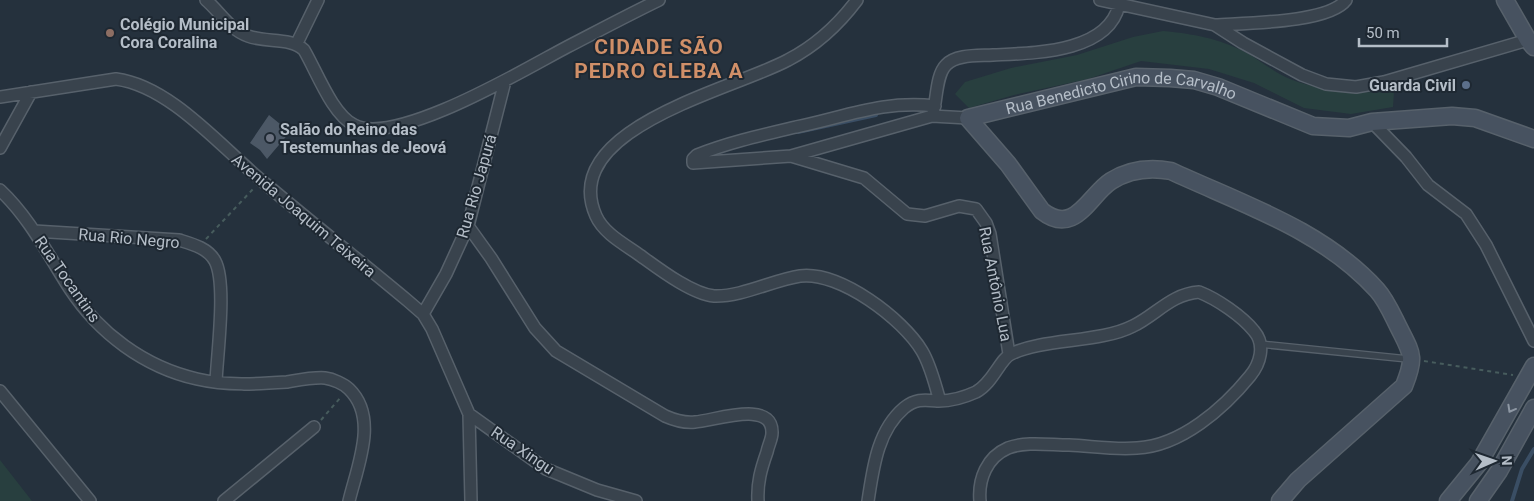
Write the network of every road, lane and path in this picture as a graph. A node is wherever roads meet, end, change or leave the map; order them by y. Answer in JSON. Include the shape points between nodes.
{"nodes":[{"id":1,"x":207,"y":0,"type":"edge"},
{"id":2,"x":318,"y":0,"type":"edge"},
{"id":3,"x":659,"y":0,"type":"edge"},
{"id":4,"x":858,"y":0,"type":"edge"},
{"id":5,"x":1100,"y":0,"type":"edge"},
{"id":6,"x":1346,"y":0,"type":"edge"},
{"id":7,"x":1505,"y":0,"type":"edge"},
{"id":8,"x":1120,"y":5,"type":"junction"},
{"id":9,"x":1215,"y":25,"type":"junction"},
{"id":10,"x":297,"y":43,"type":"junction"},
{"id":11,"x":1531,"y":43,"type":"edge"},
{"id":12,"x":505,"y":81,"type":"junction"},
{"id":13,"x":31,"y":92,"type":"junction"},
{"id":14,"x":0,"y":97,"type":"edge"},
{"id":15,"x":933,"y":111,"type":"junction"},
{"id":16,"x":968,"y":118,"type":"junction"},
{"id":17,"x":1372,"y":122,"type":"junction"},
{"id":18,"x":1534,"y":139,"type":"edge"},
{"id":19,"x":0,"y":148,"type":"edge"},
{"id":20,"x":791,"y":156,"type":"junction"},
{"id":21,"x":261,"y":180,"type":"junction"},
{"id":22,"x":0,"y":190,"type":"edge"},
{"id":23,"x":468,"y":226,"type":"junction"},
{"id":24,"x":34,"y":231,"type":"junction"},
{"id":25,"x":199,"y":246,"type":"junction"},
{"id":26,"x":423,"y":314,"type":"junction"},
{"id":27,"x":1534,"y":341,"type":"edge"},
{"id":28,"x":1259,"y":344,"type":"junction"},
{"id":29,"x":1009,"y":354,"type":"junction"},
{"id":30,"x":1413,"y":359,"type":"junction"},
{"id":31,"x":1531,"y":372,"type":"edge"},
{"id":32,"x":216,"y":382,"type":"junction"},
{"id":33,"x":348,"y":388,"type":"junction"},
{"id":34,"x":0,"y":391,"type":"edge"},
{"id":35,"x":940,"y":401,"type":"junction"},
{"id":36,"x":1534,"y":408,"type":"edge"},
{"id":37,"x":469,"y":414,"type":"junction"},
{"id":38,"x":314,"y":427,"type":"joint"},
{"id":39,"x":90,"y":501,"type":"edge"},
{"id":40,"x":224,"y":501,"type":"edge"},
{"id":41,"x":349,"y":501,"type":"edge"},
{"id":42,"x":471,"y":501,"type":"edge"},
{"id":43,"x":636,"y":501,"type":"edge"},
{"id":44,"x":758,"y":501,"type":"edge"},
{"id":45,"x":868,"y":501,"type":"edge"},
{"id":46,"x":980,"y":501,"type":"edge"},
{"id":47,"x":1280,"y":501,"type":"edge"},
{"id":48,"x":1448,"y":501,"type":"edge"},
{"id":49,"x":1478,"y":501,"type":"edge"}],
"edges":[{"from":1,"to":10,"type":"street","via":[[231,27],[248,36]]},
{"from":2,"to":10,"type":"street"},
{"from":3,"to":12,"type":"street"},
{"from":4,"to":35,"type":"street","via":[[844,18],[790,60],[706,93],[626,135],[600,161],[591,180],[590,197],[601,225],[655,266],[698,292],[730,295],[802,276],[837,281],[905,326],[923,352]]},
{"from":5,"to":8,"type":"street"},
{"from":6,"to":9,"type":"street","via":[[1330,13],[1313,17]]},
{"from":7,"to":11,"type":"street"},
{"from":8,"to":9,"type":"street"},
{"from":8,"to":15,"type":"street","via":[[1107,30],[1083,42],[1055,49],[950,61],[941,73]]},
{"from":9,"to":11,"type":"street","via":[[1242,44],[1302,75],[1326,84],[1356,87]]},
{"from":10,"to":12,"type":"street","via":[[344,119],[356,127],[401,126]]},
{"from":12,"to":23,"type":"street","name":"Rua Rio Japurá"},
{"from":13,"to":14,"type":"street","name":"Avenida Joaquim Teixeira"},
{"from":13,"to":19,"type":"street"},
{"from":13,"to":21,"type":"street","name":"Avenida Joaquim Teixeira","via":[[102,80],[133,81],[169,102]]},
{"from":15,"to":16,"type":"street","name":"Rua Benedicto Cirino de Carvalho"},
{"from":15,"to":20,"type":"street","name":"Rua Benedicto Cirino de Carvalho"},
{"from":15,"to":20,"type":"street","name":"Rua Benedicto Cirino de Carvalho","via":[[910,103],[891,104],[747,138],[702,153],[693,160],[704,164]]},
{"from":16,"to":17,"type":"street","name":"Rua Benedicto Cirino de Carvalho","via":[[1136,77],[1194,80],[1313,126],[1349,128]]},
{"from":16,"to":30,"type":"street","via":[[1049,216],[1065,219],[1074,216],[1087,207],[1109,182],[1130,172],[1157,168],[1171,171],[1302,232],[1329,249],[1377,291]]},
{"from":17,"to":18,"type":"street","name":"Rua Benedicto Cirino de Carvalho","via":[[1452,116],[1475,118]]},
{"from":17,"to":27,"type":"street","via":[[1428,185],[1466,214],[1486,245]]},
{"from":20,"to":29,"type":"street","name":"Rua Antônio Lua","via":[[864,178],[907,214],[925,216],[959,206],[976,209],[990,234]]},
{"from":21,"to":25,"type":"path"},
{"from":21,"to":26,"type":"street","name":"Avenida Joaquim Teixeira"},
{"from":22,"to":24,"type":"street","name":"Rua Tocantins"},
{"from":23,"to":26,"type":"street","name":"Rua Rio Japurá"},
{"from":23,"to":44,"type":"street","via":[[535,328],[565,358],[675,420],[692,423],[742,414],[765,417],[772,436],[757,484]]},
{"from":24,"to":25,"type":"street","name":"Rua Rio Negro","via":[[179,240]]},
{"from":24,"to":32,"type":"street","name":"Rua Tocantins","via":[[84,308],[116,341],[170,370]]},
{"from":25,"to":32,"type":"street","name":"Rua Rio Negro","via":[[215,261],[219,272],[221,291]]},
{"from":26,"to":37,"type":"street","name":"Avenida Joaquim Teixeira","via":[[441,346]]},
{"from":28,"to":29,"type":"street","via":[[1248,324],[1198,292],[1180,295],[1132,327]]},
{"from":28,"to":30,"type":"lane"},
{"from":28,"to":46,"type":"street","via":[[1259,362],[1247,380],[1235,394],[1185,432],[1139,448],[1038,444],[1010,448],[997,454],[985,469]]},
{"from":29,"to":35,"type":"street","via":[[989,383],[976,392]]},
{"from":30,"to":31,"type":"path"},
{"from":30,"to":47,"type":"street","via":[[1404,386],[1298,480]]},
{"from":31,"to":48,"type":"street","one_way":true,"via":[[1479,463]]},
{"from":32,"to":33,"type":"street","name":"Rua Tocantins","via":[[251,384],[325,378]]},
{"from":33,"to":38,"type":"path"},
{"from":33,"to":41,"type":"street","via":[[360,407],[365,430]]},
{"from":34,"to":39,"type":"street"},
{"from":35,"to":45,"type":"street","via":[[913,401],[898,413],[879,446]]},
{"from":36,"to":49,"type":"street","via":[[1499,471]]},
{"from":37,"to":42,"type":"street","name":"Avenida Joaquim Teixeira"},
{"from":37,"to":43,"type":"street","name":"Rua Xingu","via":[[546,469],[597,490]]},
{"from":38,"to":40,"type":"street"}]}
